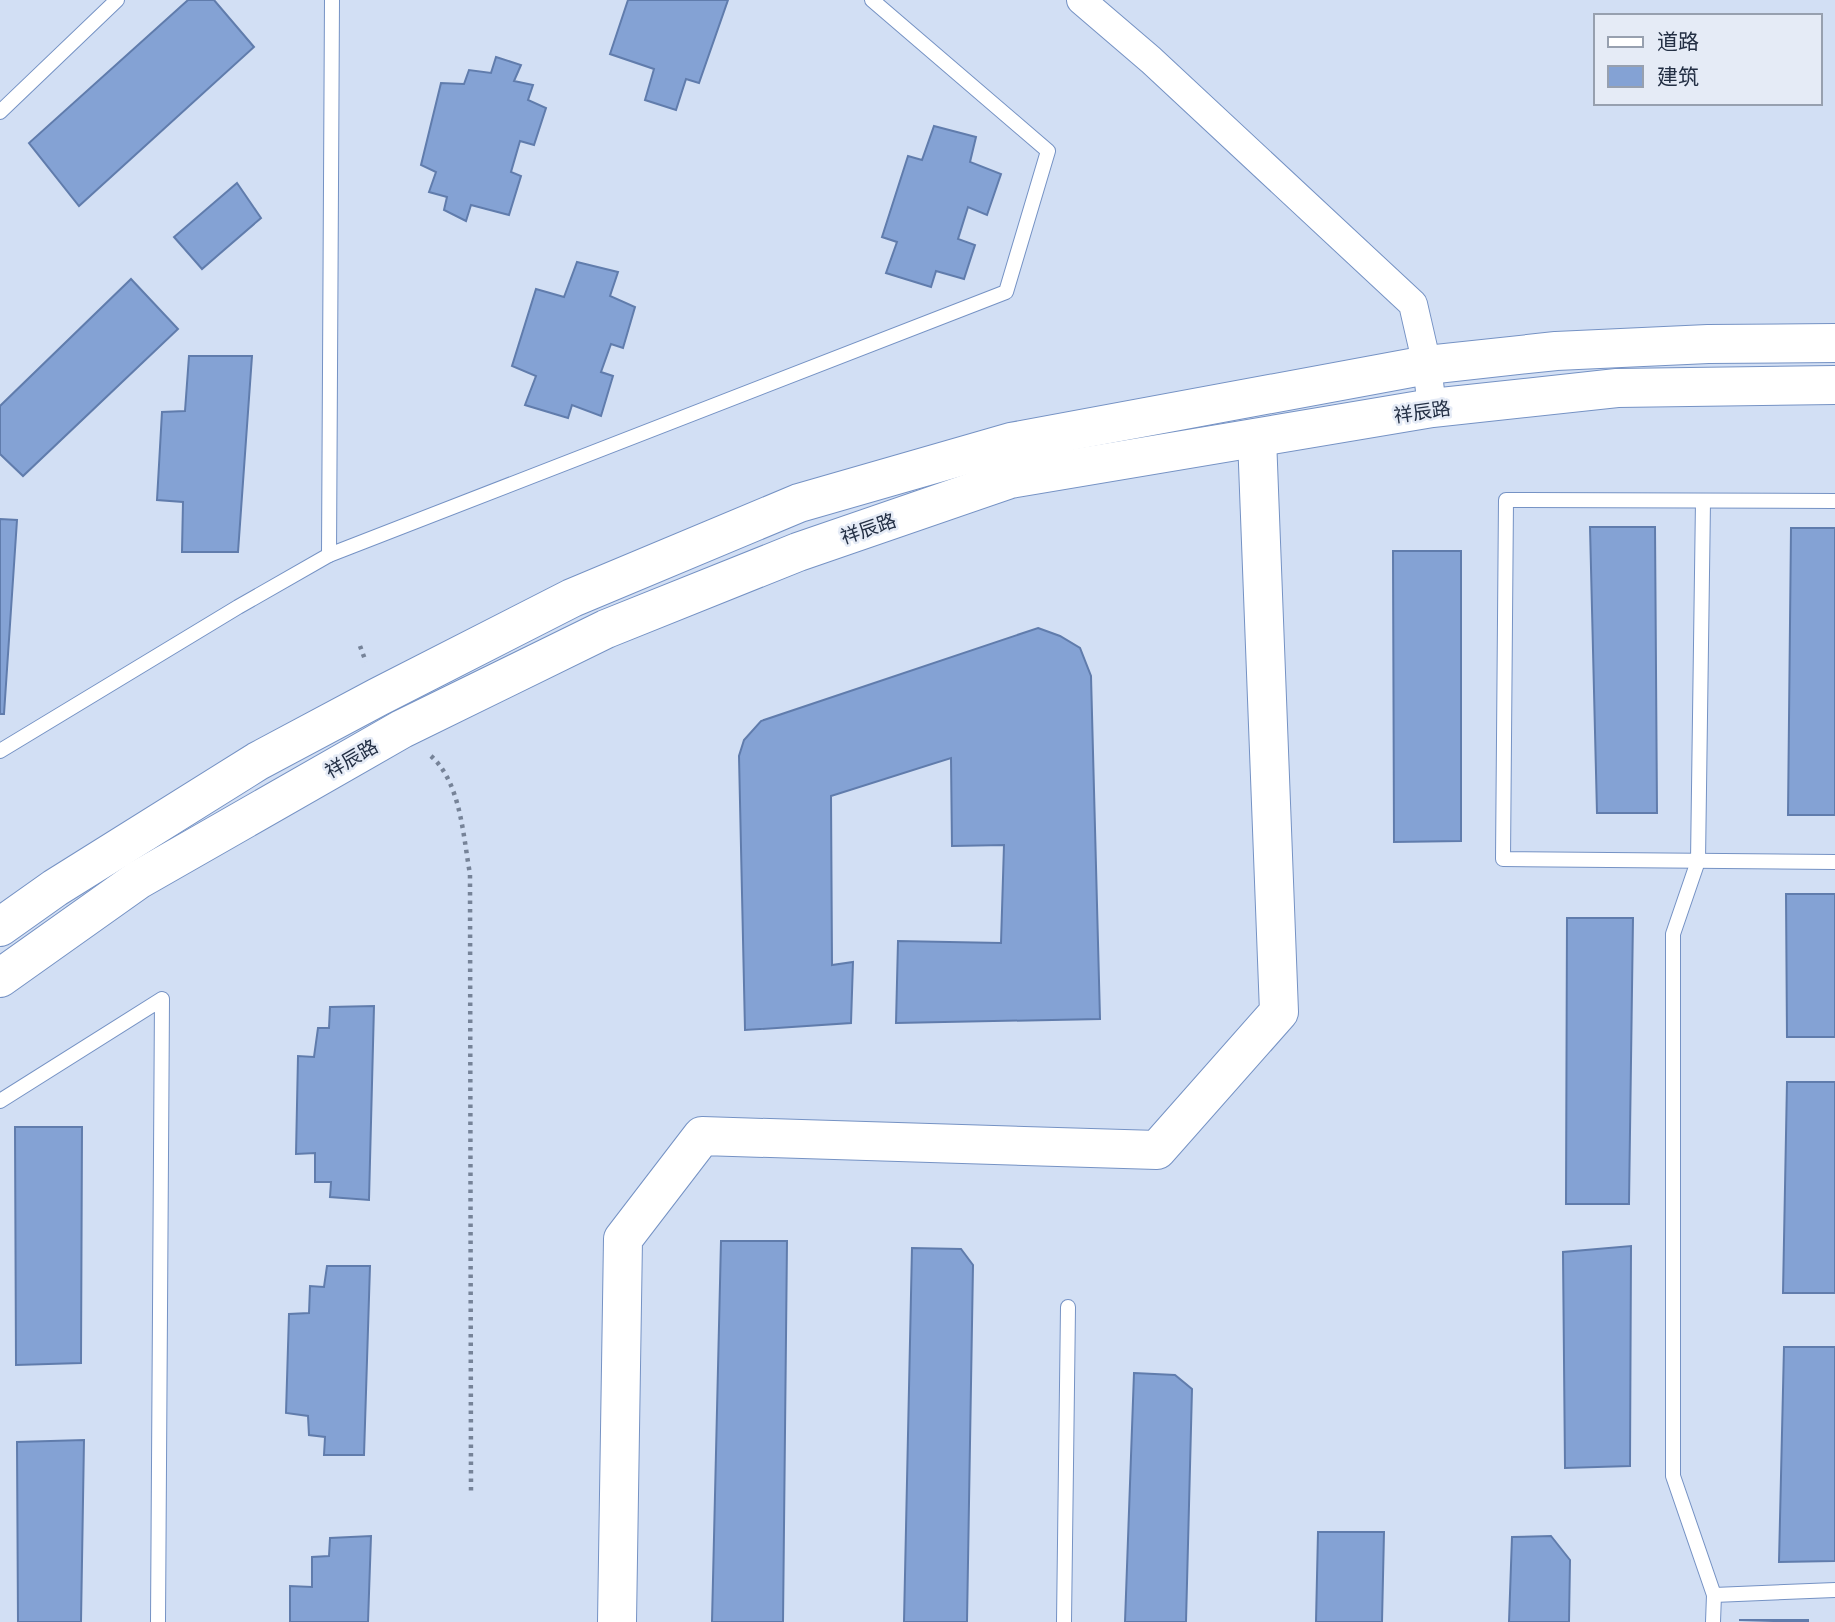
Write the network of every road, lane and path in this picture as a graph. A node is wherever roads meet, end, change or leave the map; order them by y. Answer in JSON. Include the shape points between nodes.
{"nodes":[{"id":1,"x":117,"y":0,"type":"edge"},
{"id":2,"x":332,"y":0,"type":"edge"},
{"id":3,"x":872,"y":0,"type":"edge"},
{"id":4,"x":1081,"y":0,"type":"edge"},
{"id":5,"x":0,"y":112,"type":"edge"},
{"id":6,"x":1835,"y":343,"type":"edge"},
{"id":7,"x":1427,"y":365,"type":"junction"},
{"id":8,"x":1835,"y":385,"type":"edge"},
{"id":9,"x":1432,"y":408,"type":"junction"},
{"id":10,"x":1257,"y":438,"type":"junction"},
{"id":11,"x":1703,"y":501,"type":"junction"},
{"id":12,"x":1835,"y":501,"type":"edge"},
{"id":13,"x":329,"y":555,"type":"junction"},
{"id":14,"x":360,"y":646,"type":"dead end"},
{"id":15,"x":378,"y":697,"type":"junction"},
{"id":16,"x":402,"y":729,"type":"junction"},
{"id":17,"x":0,"y":751,"type":"edge"},
{"id":18,"x":1698,"y":861,"type":"junction"},
{"id":19,"x":1835,"y":862,"type":"edge"},
{"id":20,"x":0,"y":927,"type":"edge"},
{"id":21,"x":0,"y":978,"type":"edge"},
{"id":22,"x":0,"y":1101,"type":"edge"},
{"id":23,"x":1069,"y":1307,"type":"dead end"},
{"id":24,"x":471,"y":1495,"type":"dead end"},
{"id":25,"x":1835,"y":1590,"type":"edge"},
{"id":26,"x":1714,"y":1595,"type":"junction"},
{"id":27,"x":158,"y":1622,"type":"edge"},
{"id":28,"x":617,"y":1622,"type":"edge"},
{"id":29,"x":1063,"y":1622,"type":"edge"},
{"id":30,"x":1713,"y":1622,"type":"edge"}],
"edges":[{"from":1,"to":5,"type":"lane"},
{"from":2,"to":13,"type":"lane"},
{"from":3,"to":13,"type":"lane","via":[[1048,151],[1006,292]]},
{"from":4,"to":7,"type":"street","via":[[1413,304]]},
{"from":6,"to":7,"type":"street","name":"祥辰路","via":[[1556,351]]},
{"from":7,"to":9,"type":"street"},
{"from":7,"to":15,"type":"street","name":"祥辰路","via":[[1011,442],[799,503],[572,598]]},
{"from":8,"to":9,"type":"street","name":"祥辰路","via":[[1617,388]]},
{"from":9,"to":10,"type":"street","name":"祥辰路"},
{"from":10,"to":16,"type":"street","name":"祥辰路","via":[[998,483],[798,552],[606,629]]},
{"from":10,"to":28,"type":"street","via":[[1279,1012],[1157,1150],[702,1136],[623,1239]]},
{"from":11,"to":12,"type":"lane"},
{"from":11,"to":18,"type":"lane"},
{"from":11,"to":18,"type":"lane","via":[[1506,500],[1503,859]]},
{"from":13,"to":17,"type":"lane"},
{"from":14,"to":15,"type":"path"},
{"from":15,"to":20,"type":"street","name":"祥辰路","via":[[258,761]]},
{"from":16,"to":21,"type":"street","name":"祥辰路","via":[[138,880]]},
{"from":16,"to":24,"type":"path","via":[[442,766],[456,801],[470,874]]},
{"from":18,"to":19,"type":"lane"},
{"from":18,"to":26,"type":"lane","via":[[1673,934],[1673,1476]]},
{"from":22,"to":27,"type":"lane","via":[[162,999]]},
{"from":23,"to":29,"type":"lane"},
{"from":25,"to":26,"type":"lane"},
{"from":26,"to":30,"type":"lane"}]}
